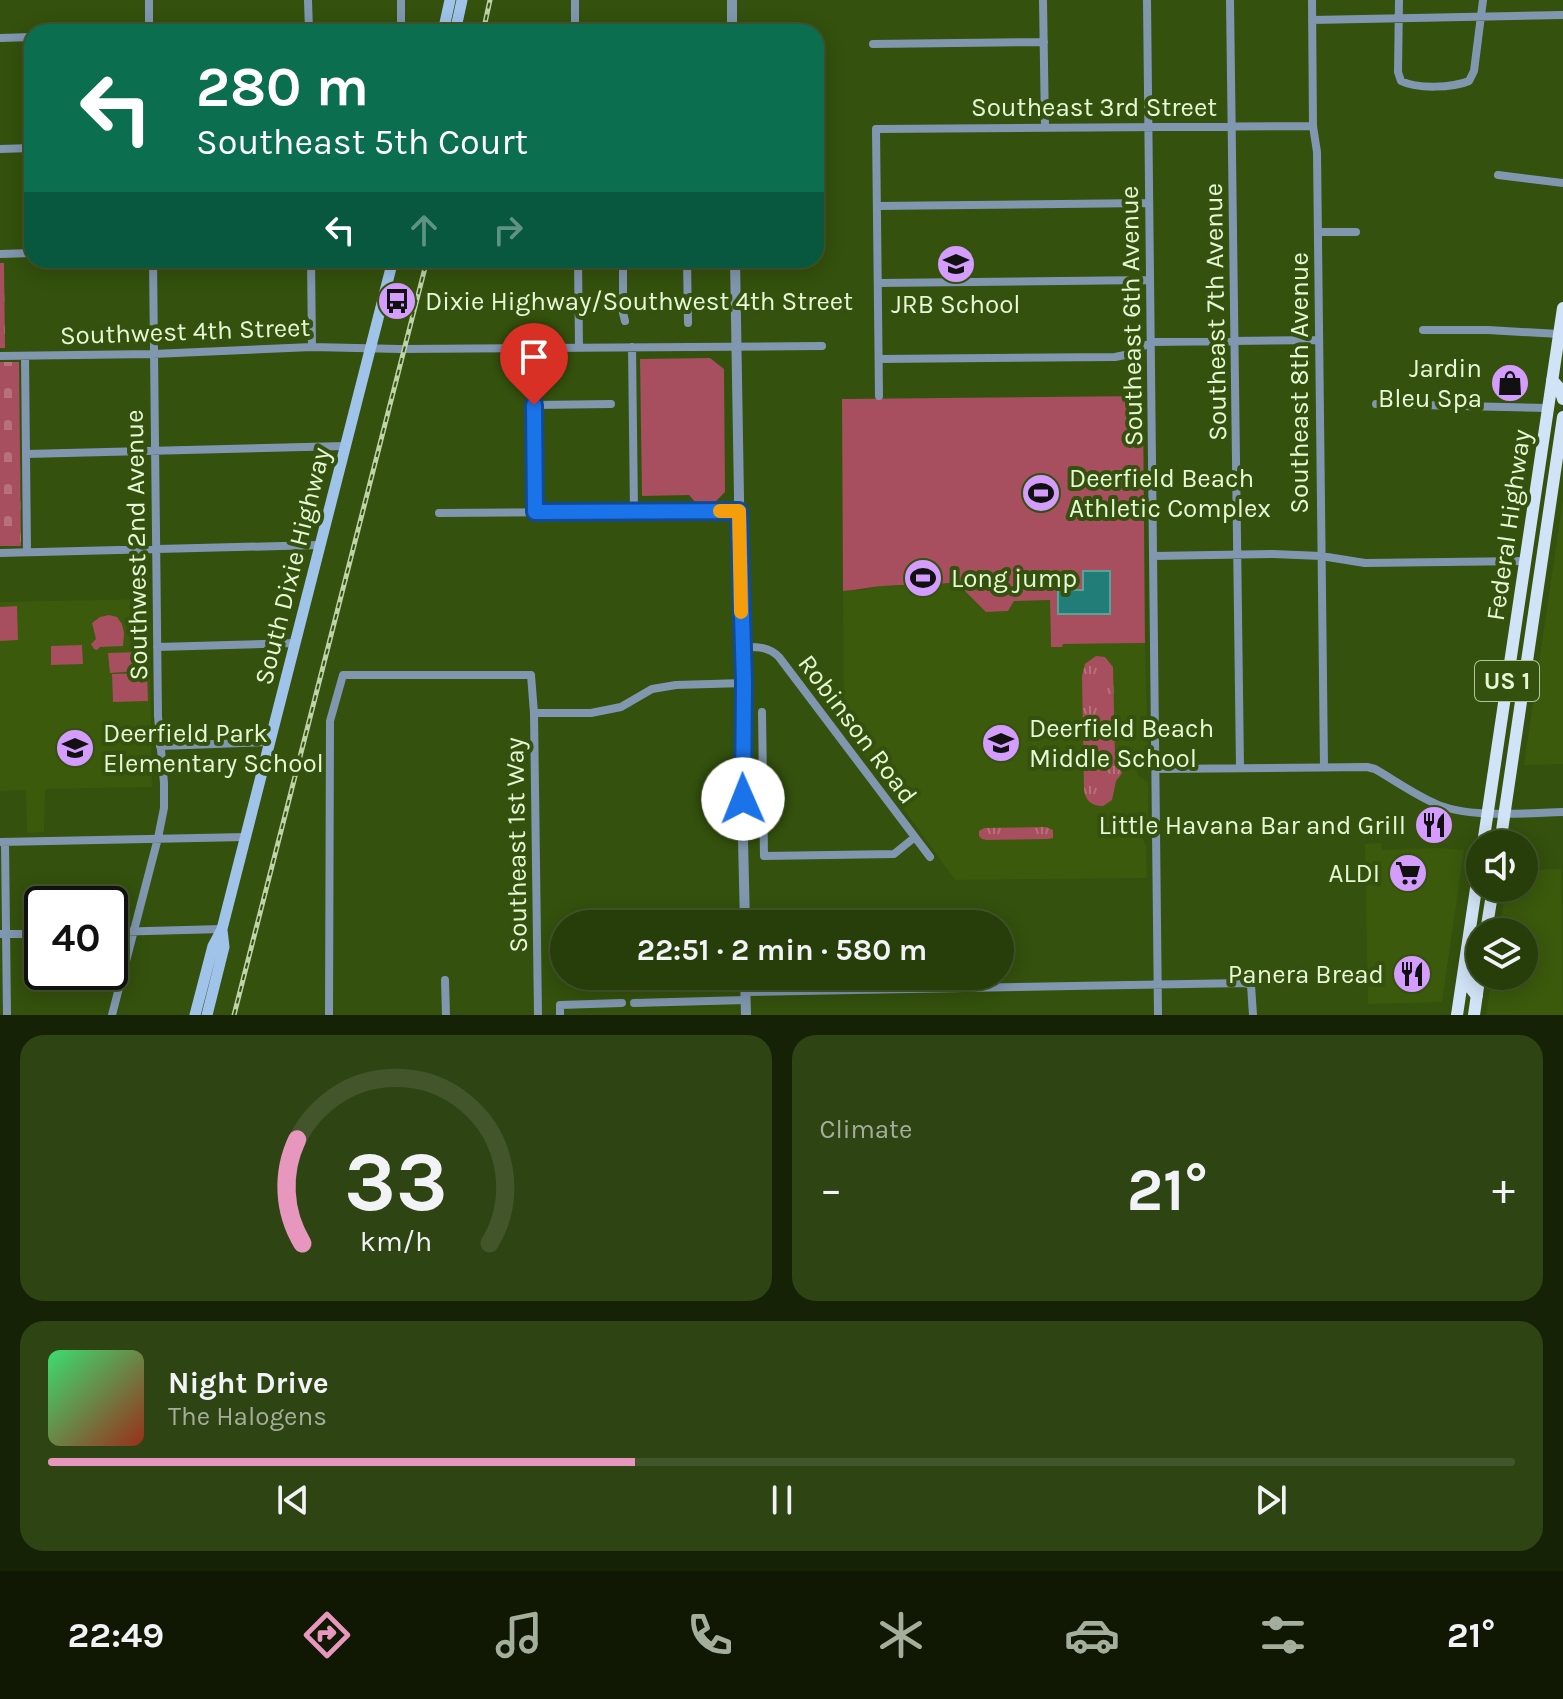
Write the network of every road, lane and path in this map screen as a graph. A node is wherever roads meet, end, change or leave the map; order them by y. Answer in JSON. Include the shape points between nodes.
{"nodes":[{"id":1,"x":149,"y":0,"type":"edge"},
{"id":2,"x":308,"y":0,"type":"edge"},
{"id":3,"x":401,"y":0,"type":"edge"},
{"id":4,"x":450,"y":0,"type":"edge"},
{"id":5,"x":462,"y":0,"type":"edge"},
{"id":6,"x":575,"y":0,"type":"edge"},
{"id":7,"x":732,"y":0,"type":"edge"},
{"id":8,"x":1043,"y":0,"type":"edge"},
{"id":9,"x":1147,"y":0,"type":"edge"},
{"id":10,"x":1230,"y":0,"type":"edge"},
{"id":11,"x":1312,"y":0,"type":"edge"},
{"id":12,"x":1399,"y":0,"type":"edge"},
{"id":13,"x":1483,"y":0,"type":"edge"},
{"id":14,"x":1563,"y":15,"type":"edge"},
{"id":15,"x":1481,"y":17,"type":"junction"},
{"id":16,"x":1312,"y":20,"type":"junction"},
{"id":17,"x":1398,"y":20,"type":"junction"},
{"id":18,"x":149,"y":24,"type":"edge"},
{"id":19,"x":308,"y":24,"type":"edge"},
{"id":20,"x":401,"y":24,"type":"edge"},
{"id":21,"x":445,"y":24,"type":"edge"},
{"id":22,"x":457,"y":24,"type":"edge"},
{"id":23,"x":575,"y":24,"type":"edge"},
{"id":24,"x":732,"y":24,"type":"edge"},
{"id":25,"x":24,"y":37,"type":"edge"},
{"id":26,"x":0,"y":38,"type":"edge"},
{"id":27,"x":1044,"y":42,"type":"junction"},
{"id":28,"x":873,"y":44,"type":"dead end"},
{"id":29,"x":1232,"y":126,"type":"junction"},
{"id":30,"x":1313,"y":126,"type":"junction"},
{"id":31,"x":1148,"y":127,"type":"junction"},
{"id":32,"x":1045,"y":128,"type":"junction"},
{"id":33,"x":24,"y":148,"type":"edge"},
{"id":34,"x":0,"y":149,"type":"edge"},
{"id":35,"x":1498,"y":175,"type":"dead end"},
{"id":36,"x":1563,"y":183,"type":"edge"},
{"id":37,"x":1149,"y":203,"type":"junction"},
{"id":38,"x":877,"y":206,"type":"junction"},
{"id":39,"x":1318,"y":232,"type":"junction"},
{"id":40,"x":1356,"y":232,"type":"dead end"},
{"id":41,"x":24,"y":253,"type":"edge"},
{"id":42,"x":0,"y":254,"type":"edge"},
{"id":43,"x":153,"y":268,"type":"edge"},
{"id":44,"x":311,"y":268,"type":"edge"},
{"id":45,"x":391,"y":268,"type":"edge"},
{"id":46,"x":578,"y":268,"type":"edge"},
{"id":47,"x":623,"y":268,"type":"edge"},
{"id":48,"x":687,"y":268,"type":"edge"},
{"id":49,"x":735,"y":268,"type":"edge"},
{"id":50,"x":1150,"y":280,"type":"junction"},
{"id":51,"x":878,"y":283,"type":"junction"},
{"id":52,"x":1563,"y":308,"type":"edge"},
{"id":53,"x":625,"y":321,"type":"dead end"},
{"id":54,"x":688,"y":323,"type":"dead end"},
{"id":55,"x":1423,"y":330,"type":"dead end"},
{"id":56,"x":1319,"y":340,"type":"junction"},
{"id":57,"x":1558,"y":340,"type":"junction"},
{"id":58,"x":1235,"y":341,"type":"junction"},
{"id":59,"x":1152,"y":342,"type":"junction"},
{"id":60,"x":736,"y":346,"type":"junction"},
{"id":61,"x":822,"y":346,"type":"dead end"},
{"id":62,"x":312,"y":347,"type":"junction"},
{"id":63,"x":579,"y":347,"type":"junction"},
{"id":64,"x":632,"y":347,"type":"junction"},
{"id":65,"x":370,"y":349,"type":"junction"},
{"id":66,"x":153,"y":354,"type":"junction"},
{"id":67,"x":0,"y":356,"type":"edge"},
{"id":68,"x":25,"y":356,"type":"junction"},
{"id":69,"x":879,"y":359,"type":"junction"},
{"id":70,"x":1563,"y":364,"type":"edge"},
{"id":71,"x":1552,"y":380,"type":"junction"},
{"id":72,"x":879,"y":396,"type":"dead end"},
{"id":73,"x":1563,"y":399,"type":"edge"},
{"id":74,"x":611,"y":404,"type":"dead end"},
{"id":75,"x":1376,"y":404,"type":"dead end"},
{"id":76,"x":1548,"y":408,"type":"junction"},
{"id":77,"x":1563,"y":417,"type":"edge"},
{"id":78,"x":345,"y":446,"type":"junction"},
{"id":79,"x":154,"y":451,"type":"junction"},
{"id":80,"x":26,"y":454,"type":"junction"},
{"id":81,"x":634,"y":511,"type":"junction"},
{"id":82,"x":739,"y":511,"type":"junction"},
{"id":83,"x":535,"y":512,"type":"junction"},
{"id":84,"x":439,"y":513,"type":"dead end"},
{"id":85,"x":1531,"y":518,"type":"junction"},
{"id":86,"x":320,"y":545,"type":"junction"},
{"id":87,"x":1544,"y":547,"type":"junction"},
{"id":88,"x":155,"y":549,"type":"junction"},
{"id":89,"x":27,"y":552,"type":"junction"},
{"id":90,"x":0,"y":553,"type":"edge"},
{"id":91,"x":1237,"y":554,"type":"junction"},
{"id":92,"x":1153,"y":556,"type":"junction"},
{"id":93,"x":1321,"y":556,"type":"junction"},
{"id":94,"x":1525,"y":561,"type":"junction"},
{"id":95,"x":1537,"y":594,"type":"junction"},
{"id":96,"x":295,"y":643,"type":"junction"},
{"id":97,"x":157,"y":647,"type":"junction"},
{"id":98,"x":742,"y":647,"type":"junction"},
{"id":99,"x":744,"y":683,"type":"junction"},
{"id":100,"x":762,"y":712,"type":"dead end"},
{"id":101,"x":534,"y":713,"type":"junction"},
{"id":102,"x":763,"y":731,"type":"junction"},
{"id":103,"x":743,"y":732,"type":"junction"},
{"id":104,"x":270,"y":742,"type":"junction"},
{"id":105,"x":160,"y":746,"type":"junction"},
{"id":106,"x":1324,"y":767,"type":"junction"},
{"id":107,"x":1240,"y":768,"type":"junction"},
{"id":108,"x":1155,"y":769,"type":"junction"},
{"id":109,"x":1563,"y":812,"type":"edge"},
{"id":110,"x":1487,"y":814,"type":"junction"},
{"id":111,"x":1504,"y":814,"type":"junction"},
{"id":112,"x":743,"y":829,"type":"junction"},
{"id":113,"x":764,"y":829,"type":"junction"},
{"id":114,"x":1485,"y":830,"type":"edge"},
{"id":115,"x":1502,"y":830,"type":"edge"},
{"id":116,"x":246,"y":837,"type":"junction"},
{"id":117,"x":915,"y":837,"type":"junction"},
{"id":118,"x":158,"y":838,"type":"junction"},
{"id":119,"x":3,"y":842,"type":"edge"},
{"id":120,"x":930,"y":857,"type":"dead end"},
{"id":121,"x":745,"y":910,"type":"edge"},
{"id":122,"x":222,"y":929,"type":"junction"},
{"id":123,"x":128,"y":931,"type":"edge"},
{"id":124,"x":133,"y":931,"type":"junction"},
{"id":125,"x":3,"y":934,"type":"edge"},
{"id":126,"x":24,"y":934,"type":"edge"},
{"id":127,"x":1466,"y":953,"type":"edge"},
{"id":128,"x":445,"y":980,"type":"dead end"},
{"id":129,"x":1156,"y":983,"type":"junction"},
{"id":130,"x":746,"y":990,"type":"edge"},
{"id":131,"x":1472,"y":990,"type":"edge"},
{"id":132,"x":1478,"y":990,"type":"edge"},
{"id":133,"x":1460,"y":993,"type":"junction"},
{"id":134,"x":746,"y":996,"type":"junction"},
{"id":135,"x":1477,"y":996,"type":"junction"},
{"id":136,"x":622,"y":1003,"type":"dead end"},
{"id":137,"x":634,"y":1003,"type":"dead end"},
{"id":138,"x":7,"y":1015,"type":"edge"},
{"id":139,"x":112,"y":1015,"type":"edge"},
{"id":140,"x":195,"y":1015,"type":"edge"},
{"id":141,"x":207,"y":1015,"type":"edge"},
{"id":142,"x":329,"y":1015,"type":"edge"},
{"id":143,"x":446,"y":1015,"type":"edge"},
{"id":144,"x":538,"y":1015,"type":"edge"},
{"id":145,"x":560,"y":1015,"type":"edge"},
{"id":146,"x":746,"y":1015,"type":"edge"},
{"id":147,"x":1158,"y":1015,"type":"edge"},
{"id":148,"x":1253,"y":1015,"type":"edge"},
{"id":149,"x":1457,"y":1015,"type":"edge"},
{"id":150,"x":1472,"y":1015,"type":"edge"}],
"edges":[{"from":1,"to":18,"type":"street"},
{"from":2,"to":19,"type":"street"},
{"from":3,"to":20,"type":"street"},
{"from":4,"to":21,"type":"main road"},
{"from":5,"to":22,"type":"main road"},
{"from":6,"to":23,"type":"street"},
{"from":7,"to":24,"type":"street"},
{"from":8,"to":27,"type":"street"},
{"from":9,"to":31,"type":"street","name":"Southeast 6th Avenue"},
{"from":10,"to":29,"type":"street","name":"Southeast 7th Avenue"},
{"from":11,"to":16,"type":"street","name":"Southeast 8th Avenue"},
{"from":12,"to":17,"type":"street"},
{"from":13,"to":15,"type":"street"},
{"from":14,"to":15,"type":"street"},
{"from":15,"to":17,"type":"street"},
{"from":15,"to":17,"type":"street","via":[[1474,71],[1459,85],[1410,86],[1401,81]]},
{"from":16,"to":17,"type":"street"},
{"from":16,"to":30,"type":"street","name":"Southeast 8th Avenue"},
{"from":25,"to":26,"type":"street"},
{"from":27,"to":28,"type":"street"},
{"from":27,"to":32,"type":"street"},
{"from":29,"to":30,"type":"street","name":"Southeast 3rd Street"},
{"from":29,"to":31,"type":"street","name":"Southeast 3rd Street"},
{"from":29,"to":58,"type":"street","name":"Southeast 7th Avenue"},
{"from":30,"to":39,"type":"street","name":"Southeast 8th Avenue"},
{"from":31,"to":32,"type":"street","name":"Southeast 3rd Street"},
{"from":31,"to":37,"type":"street","name":"Southeast 6th Avenue"},
{"from":32,"to":38,"type":"street","name":"Southeast 3rd Street","via":[[876,129]]},
{"from":33,"to":34,"type":"street"},
{"from":35,"to":36,"type":"street"},
{"from":37,"to":38,"type":"street"},
{"from":37,"to":50,"type":"street","name":"Southeast 6th Avenue"},
{"from":38,"to":51,"type":"street"},
{"from":39,"to":40,"type":"street"},
{"from":39,"to":56,"type":"street","name":"Southeast 8th Avenue"},
{"from":41,"to":42,"type":"street"},
{"from":43,"to":66,"type":"street","name":"Southwest 2nd Avenue"},
{"from":44,"to":62,"type":"street"},
{"from":45,"to":65,"type":"main road","name":"South Dixie Highway"},
{"from":46,"to":63,"type":"street"},
{"from":47,"to":53,"type":"street"},
{"from":48,"to":54,"type":"street"},
{"from":49,"to":60,"type":"street"},
{"from":50,"to":51,"type":"street"},
{"from":50,"to":59,"type":"street","name":"Southeast 6th Avenue"},
{"from":51,"to":69,"type":"street"},
{"from":52,"to":57,"type":"main road","name":"Federal Highway","number":"US 1"},
{"from":55,"to":57,"type":"street","via":[[1488,330]]},
{"from":56,"to":58,"type":"street"},
{"from":56,"to":93,"type":"street","name":"Southeast 8th Avenue"},
{"from":57,"to":70,"type":"main road"},
{"from":57,"to":71,"type":"main road","name":"Federal Highway","number":"US 1"},
{"from":58,"to":59,"type":"street"},
{"from":58,"to":91,"type":"street","name":"Southeast 7th Avenue"},
{"from":59,"to":69,"type":"street","via":[[1115,357]]},
{"from":59,"to":92,"type":"street","name":"Southeast 6th Avenue"},
{"from":60,"to":61,"type":"street","name":"Southwest 4th Street"},
{"from":60,"to":64,"type":"street","name":"Southwest 4th Street"},
{"from":60,"to":82,"type":"street"},
{"from":62,"to":65,"type":"street","name":"Southwest 4th Street"},
{"from":62,"to":66,"type":"street","name":"Southwest 4th Street"},
{"from":63,"to":64,"type":"street","name":"Southwest 4th Street"},
{"from":63,"to":65,"type":"street","name":"Southwest 4th Street"},
{"from":64,"to":81,"type":"street"},
{"from":65,"to":78,"type":"main road","name":"South Dixie Highway"},
{"from":66,"to":68,"type":"street","name":"Southwest 4th Street"},
{"from":66,"to":79,"type":"street","name":"Southwest 2nd Avenue"},
{"from":67,"to":68,"type":"street","name":"Southwest 4th Street"},
{"from":68,"to":80,"type":"street"},
{"from":69,"to":72,"type":"street"},
{"from":71,"to":73,"type":"main road"},
{"from":71,"to":76,"type":"main road","name":"Federal Highway","number":"US 1"},
{"from":74,"to":83,"type":"street","via":[[534,405]]},
{"from":75,"to":76,"type":"street"},
{"from":76,"to":85,"type":"main road","name":"Federal Highway","number":"US 1"},
{"from":77,"to":87,"type":"main road","name":"Federal Highway","number":"US 1"},
{"from":78,"to":79,"type":"street"},
{"from":78,"to":86,"type":"main road","name":"South Dixie Highway"},
{"from":79,"to":80,"type":"street"},
{"from":79,"to":88,"type":"street","name":"Southwest 2nd Avenue"},
{"from":80,"to":89,"type":"street"},
{"from":81,"to":82,"type":"street"},
{"from":81,"to":83,"type":"street"},
{"from":82,"to":98,"type":"street"},
{"from":83,"to":84,"type":"street"},
{"from":85,"to":87,"type":"main road","via":[[1535,538]]},
{"from":85,"to":94,"type":"main road","name":"Federal Highway","number":"US 1"},
{"from":86,"to":88,"type":"street"},
{"from":86,"to":96,"type":"main road","name":"South Dixie Highway"},
{"from":87,"to":95,"type":"main road","name":"Federal Highway","number":"US 1"},
{"from":88,"to":89,"type":"street"},
{"from":88,"to":97,"type":"street","name":"Southwest 2nd Avenue"},
{"from":89,"to":90,"type":"street"},
{"from":91,"to":92,"type":"street"},
{"from":91,"to":93,"type":"street"},
{"from":91,"to":107,"type":"street","name":"Southeast 7th Avenue"},
{"from":92,"to":108,"type":"street","name":"Southeast 6th Avenue"},
{"from":93,"to":94,"type":"street","via":[[1365,563]]},
{"from":93,"to":106,"type":"street","name":"Southeast 8th Avenue"},
{"from":94,"to":95,"type":"main road"},
{"from":94,"to":110,"type":"main road","name":"Federal Highway","number":"US 1"},
{"from":95,"to":111,"type":"main road","name":"Federal Highway","number":"US 1"},
{"from":96,"to":97,"type":"street"},
{"from":96,"to":104,"type":"main road","name":"South Dixie Highway"},
{"from":97,"to":105,"type":"street","name":"Southwest 2nd Avenue"},
{"from":98,"to":99,"type":"street"},
{"from":98,"to":117,"type":"street","name":"Robinson Road","via":[[772,650],[779,657]]},
{"from":99,"to":101,"type":"street","via":[[652,689],[621,707],[591,713]]},
{"from":99,"to":103,"type":"street"},
{"from":100,"to":102,"type":"street"},
{"from":101,"to":142,"type":"street","name":"Southeast 1st Way","via":[[531,675],[343,675],[330,721]]},
{"from":101,"to":144,"type":"street","name":"Southeast 1st Way"},
{"from":102,"to":103,"type":"street"},
{"from":102,"to":113,"type":"street"},
{"from":103,"to":112,"type":"street"},
{"from":104,"to":105,"type":"street"},
{"from":104,"to":116,"type":"main road","name":"South Dixie Highway"},
{"from":105,"to":118,"type":"street","name":"Southwest 2nd Avenue","via":[[164,808]]},
{"from":106,"to":107,"type":"street"},
{"from":106,"to":110,"type":"street","via":[[1375,769],[1435,804]]},
{"from":107,"to":108,"type":"street"},
{"from":108,"to":129,"type":"street","name":"Southeast 6th Avenue"},
{"from":109,"to":111,"type":"street"},
{"from":110,"to":111,"type":"street"},
{"from":110,"to":114,"type":"main road","name":"Federal Highway","number":"US 1"},
{"from":111,"to":115,"type":"main road","name":"Federal Highway","number":"US 1"},
{"from":112,"to":113,"type":"street"},
{"from":112,"to":121,"type":"street"},
{"from":113,"to":117,"type":"street","via":[[764,856],[894,854]]},
{"from":116,"to":118,"type":"street"},
{"from":116,"to":122,"type":"main road","name":"South Dixie Highway"},
{"from":117,"to":120,"type":"street","name":"Robinson Road"},
{"from":118,"to":119,"type":"street"},
{"from":118,"to":124,"type":"street","name":"Southwest 2nd Avenue"},
{"from":119,"to":125,"type":"street"},
{"from":122,"to":124,"type":"street"},
{"from":122,"to":140,"type":"main road","name":"South Dixie Highway"},
{"from":122,"to":141,"type":"main road","name":"South Dixie Highway","via":[[224,947]]},
{"from":123,"to":124,"type":"street"},
{"from":124,"to":139,"type":"street","name":"Southwest 2nd Avenue"},
{"from":125,"to":126,"type":"street"},
{"from":125,"to":138,"type":"street"},
{"from":127,"to":133,"type":"main road"},
{"from":128,"to":143,"type":"street"},
{"from":129,"to":134,"type":"street"},
{"from":129,"to":147,"type":"street","name":"Southeast 6th Avenue"},
{"from":129,"to":148,"type":"street","via":[[1251,985]]},
{"from":130,"to":134,"type":"street"},
{"from":131,"to":135,"type":"main road"},
{"from":132,"to":135,"type":"main road"},
{"from":133,"to":149,"type":"main road"},
{"from":133,"to":150,"type":"main road"},
{"from":134,"to":137,"type":"street"},
{"from":134,"to":146,"type":"street"},
{"from":135,"to":150,"type":"main road"},
{"from":136,"to":145,"type":"street","via":[[560,1005]]}]}
